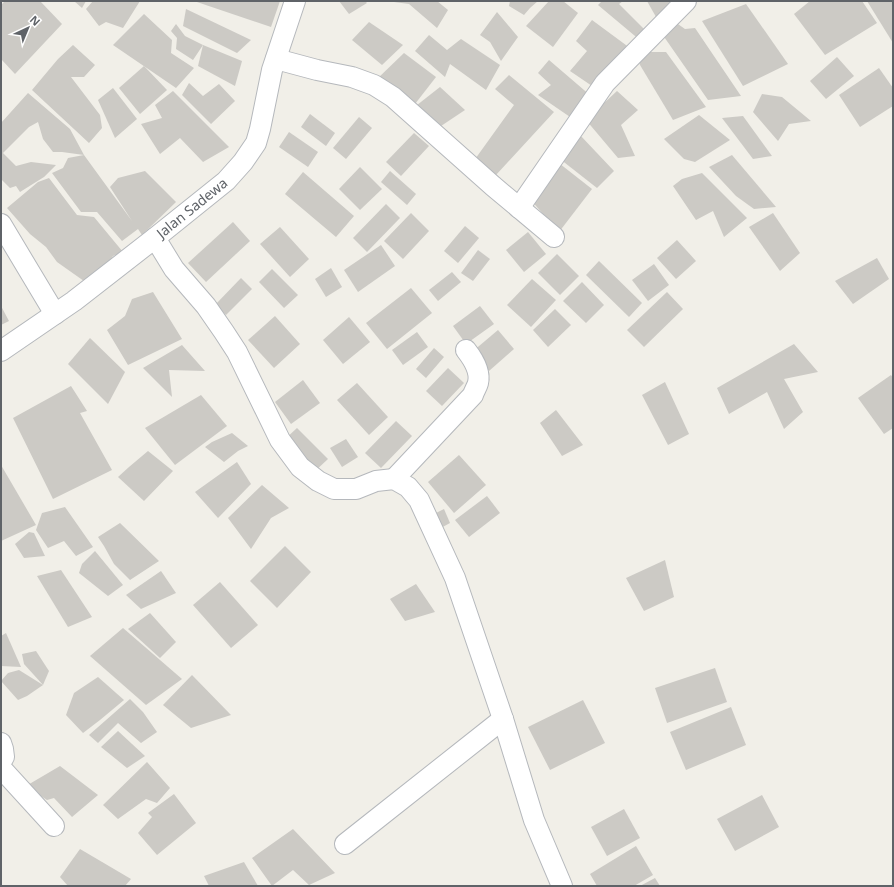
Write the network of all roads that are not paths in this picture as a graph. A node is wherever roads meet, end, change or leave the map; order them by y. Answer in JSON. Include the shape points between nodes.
{"nodes":[{"id":1,"x":296,"y":1,"type":"edge"},
{"id":2,"x":686,"y":1,"type":"edge"},
{"id":3,"x":276,"y":59,"type":"junction"},
{"id":4,"x":519,"y":208,"type":"junction"},
{"id":5,"x":1,"y":224,"type":"edge"},
{"id":6,"x":554,"y":237,"type":"dead end"},
{"id":7,"x":159,"y":245,"type":"junction"},
{"id":8,"x":55,"y":314,"type":"junction"},
{"id":9,"x":466,"y":350,"type":"dead end"},
{"id":10,"x":1,"y":351,"type":"edge"},
{"id":11,"x":394,"y":478,"type":"junction"},
{"id":12,"x":503,"y":718,"type":"junction"},
{"id":13,"x":1,"y":743,"type":"edge"},
{"id":14,"x":1,"y":761,"type":"edge"},
{"id":15,"x":1,"y":768,"type":"edge"},
{"id":16,"x":54,"y":826,"type":"dead end"},
{"id":17,"x":345,"y":844,"type":"dead end"},
{"id":18,"x":562,"y":886,"type":"edge"}],
"edges":[{"from":1,"to":3,"type":"street","name":"Jalan Sadewa"},
{"from":2,"to":4,"type":"street","via":[[605,83]]},
{"from":3,"to":4,"type":"street","via":[[352,77],[374,85],[393,97]]},
{"from":3,"to":7,"type":"street","name":"Jalan Sadewa","via":[[256,143],[226,181]]},
{"from":4,"to":6,"type":"street"},
{"from":5,"to":8,"type":"street"},
{"from":7,"to":8,"type":"street","name":"Jalan Sadewa"},
{"from":7,"to":11,"type":"street","via":[[174,269],[206,306],[224,332],[280,440],[300,467],[334,489],[356,489],[376,481]]},
{"from":8,"to":10,"type":"street","name":"Jalan Sadewa"},
{"from":9,"to":11,"type":"street","via":[[478,372],[478,383],[473,395]]},
{"from":11,"to":12,"type":"street","via":[[408,487],[419,500],[449,564]]},
{"from":12,"to":17,"type":"street"},
{"from":12,"to":18,"type":"street","via":[[534,820]]},
{"from":13,"to":14,"type":"street","via":[[4,757]]},
{"from":15,"to":16,"type":"street"}]}
